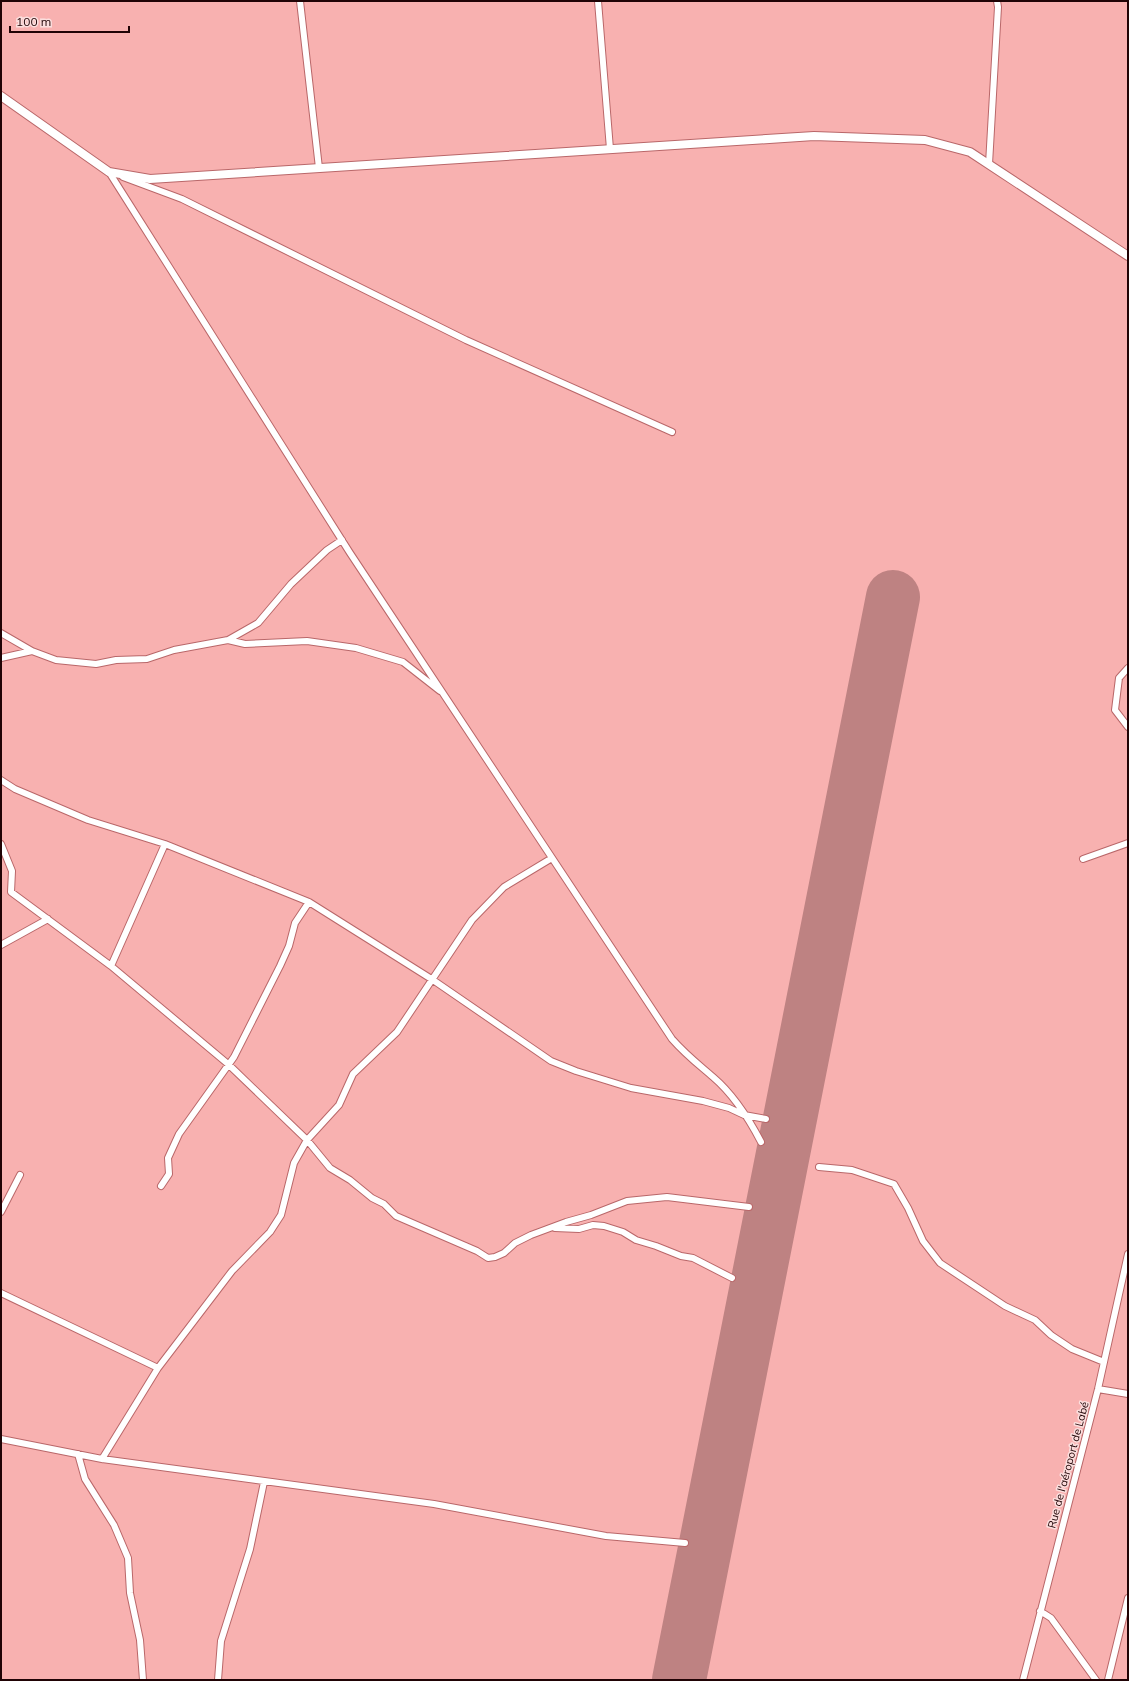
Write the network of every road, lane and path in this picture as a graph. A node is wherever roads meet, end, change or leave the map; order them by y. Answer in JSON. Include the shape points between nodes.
{"nodes":[{"id":1,"x":300,"y":1,"type":"edge"},
{"id":2,"x":598,"y":1,"type":"edge"},
{"id":3,"x":997,"y":1,"type":"edge"},
{"id":4,"x":1,"y":96,"type":"edge"},
{"id":5,"x":610,"y":149,"type":"junction"},
{"id":6,"x":989,"y":164,"type":"junction"},
{"id":7,"x":319,"y":168,"type":"junction"},
{"id":8,"x":109,"y":172,"type":"junction"},
{"id":9,"x":1128,"y":256,"type":"edge"},
{"id":10,"x":672,"y":432,"type":"dead end"},
{"id":11,"x":342,"y":540,"type":"junction"},
{"id":12,"x":1,"y":633,"type":"edge"},
{"id":13,"x":228,"y":640,"type":"junction"},
{"id":14,"x":32,"y":651,"type":"junction"},
{"id":15,"x":1,"y":658,"type":"edge"},
{"id":16,"x":1128,"y":668,"type":"edge"},
{"id":17,"x":444,"y":695,"type":"junction"},
{"id":18,"x":1128,"y":727,"type":"edge"},
{"id":19,"x":1,"y":780,"type":"edge"},
{"id":20,"x":1128,"y":843,"type":"edge"},
{"id":21,"x":1,"y":844,"type":"edge"},
{"id":22,"x":165,"y":844,"type":"junction"},
{"id":23,"x":552,"y":858,"type":"junction"},
{"id":24,"x":1083,"y":859,"type":"dead end"},
{"id":25,"x":308,"y":902,"type":"junction"},
{"id":26,"x":48,"y":919,"type":"junction"},
{"id":27,"x":1,"y":945,"type":"edge"},
{"id":28,"x":111,"y":966,"type":"junction"},
{"id":29,"x":433,"y":980,"type":"junction"},
{"id":30,"x":228,"y":1064,"type":"junction"},
{"id":31,"x":744,"y":1115,"type":"junction"},
{"id":32,"x":766,"y":1119,"type":"dead end"},
{"id":33,"x":307,"y":1140,"type":"junction"},
{"id":34,"x":761,"y":1142,"type":"dead end"},
{"id":35,"x":819,"y":1167,"type":"dead end"},
{"id":36,"x":20,"y":1175,"type":"dead end"},
{"id":37,"x":161,"y":1186,"type":"dead end"},
{"id":38,"x":749,"y":1207,"type":"dead end"},
{"id":39,"x":1,"y":1212,"type":"edge"},
{"id":40,"x":552,"y":1227,"type":"junction"},
{"id":41,"x":1128,"y":1254,"type":"edge"},
{"id":42,"x":732,"y":1278,"type":"dead end"},
{"id":43,"x":1,"y":1293,"type":"edge"},
{"id":44,"x":1104,"y":1362,"type":"junction"},
{"id":45,"x":158,"y":1368,"type":"junction"},
{"id":46,"x":1098,"y":1389,"type":"junction"},
{"id":47,"x":1128,"y":1394,"type":"edge"},
{"id":48,"x":1,"y":1439,"type":"edge"},
{"id":49,"x":78,"y":1454,"type":"junction"},
{"id":50,"x":102,"y":1459,"type":"junction"},
{"id":51,"x":264,"y":1482,"type":"junction"},
{"id":52,"x":686,"y":1543,"type":"dead end"},
{"id":53,"x":1128,"y":1598,"type":"edge"},
{"id":54,"x":1040,"y":1611,"type":"junction"},
{"id":55,"x":143,"y":1680,"type":"edge"},
{"id":56,"x":218,"y":1680,"type":"edge"},
{"id":57,"x":1023,"y":1680,"type":"edge"},
{"id":58,"x":1096,"y":1680,"type":"edge"},
{"id":59,"x":1108,"y":1680,"type":"edge"}],
"edges":[{"from":1,"to":7,"type":"street"},
{"from":2,"to":5,"type":"street"},
{"from":3,"to":6,"type":"street"},
{"from":4,"to":8,"type":"street"},
{"from":5,"to":6,"type":"street","via":[[814,136],[925,140],[970,152]]},
{"from":5,"to":7,"type":"street"},
{"from":6,"to":9,"type":"street"},
{"from":7,"to":8,"type":"street","via":[[150,179]]},
{"from":8,"to":10,"type":"street","via":[[182,199],[466,340]]},
{"from":8,"to":11,"type":"street"},
{"from":11,"to":13,"type":"street","via":[[327,550],[291,584],[258,623]]},
{"from":11,"to":17,"type":"street"},
{"from":12,"to":14,"type":"street"},
{"from":13,"to":14,"type":"street","via":[[174,650],[147,659],[116,660],[96,664],[56,660]]},
{"from":13,"to":17,"type":"street","via":[[245,644],[307,641],[356,648],[403,662]]},
{"from":14,"to":15,"type":"street"},
{"from":16,"to":18,"type":"street","via":[[1119,678],[1115,710]]},
{"from":17,"to":23,"type":"street"},
{"from":19,"to":22,"type":"street","via":[[15,789],[88,820]]},
{"from":20,"to":24,"type":"street"},
{"from":21,"to":26,"type":"street","via":[[12,871],[11,892]]},
{"from":22,"to":25,"type":"street"},
{"from":22,"to":28,"type":"street"},
{"from":23,"to":29,"type":"street","via":[[499,892],[472,920]]},
{"from":23,"to":31,"type":"street","via":[[672,1039],[696,1064],[714,1077],[738,1104]]},
{"from":25,"to":29,"type":"street"},
{"from":25,"to":30,"type":"street","via":[[295,923],[280,966]]},
{"from":26,"to":27,"type":"street"},
{"from":26,"to":28,"type":"street"},
{"from":28,"to":30,"type":"street"},
{"from":29,"to":31,"type":"street","via":[[551,1061],[631,1088],[703,1101]]},
{"from":29,"to":33,"type":"street","via":[[397,1032],[353,1074],[339,1104]]},
{"from":30,"to":33,"type":"street"},
{"from":30,"to":37,"type":"street","via":[[179,1134],[168,1158],[169,1174]]},
{"from":31,"to":32,"type":"street"},
{"from":31,"to":34,"type":"street"},
{"from":33,"to":40,"type":"street","via":[[330,1168],[384,1204],[396,1216],[488,1258],[495,1258],[515,1243]]},
{"from":33,"to":45,"type":"street","via":[[294,1163],[280,1215],[270,1232],[232,1271]]},
{"from":35,"to":44,"type":"street","via":[[852,1170],[894,1184],[923,1242],[940,1263],[1005,1306],[1035,1320],[1072,1350]]},
{"from":36,"to":39,"type":"street"},
{"from":38,"to":40,"type":"street","via":[[667,1197],[644,1198],[627,1201]]},
{"from":40,"to":42,"type":"street","via":[[579,1229],[593,1225],[604,1226],[623,1232],[636,1240],[693,1258]]},
{"from":41,"to":44,"type":"street","name":"Rue de l'aéroport de Labé"},
{"from":43,"to":45,"type":"street"},
{"from":44,"to":46,"type":"street","name":"Rue de l'aéroport de Labé"},
{"from":45,"to":50,"type":"street"},
{"from":46,"to":47,"type":"street"},
{"from":46,"to":54,"type":"street","name":"Rue de l'aéroport de Labé"},
{"from":48,"to":49,"type":"street"},
{"from":49,"to":50,"type":"street"},
{"from":49,"to":55,"type":"street","via":[[85,1479],[114,1525],[128,1558],[130,1593],[140,1640]]},
{"from":50,"to":51,"type":"street"},
{"from":51,"to":52,"type":"street","via":[[434,1504],[606,1536]]},
{"from":51,"to":56,"type":"street","via":[[250,1549],[221,1641]]},
{"from":53,"to":59,"type":"street"},
{"from":54,"to":57,"type":"street","name":"Rue de l'aéroport de Labé"},
{"from":54,"to":58,"type":"street","via":[[1051,1618]]}]}
